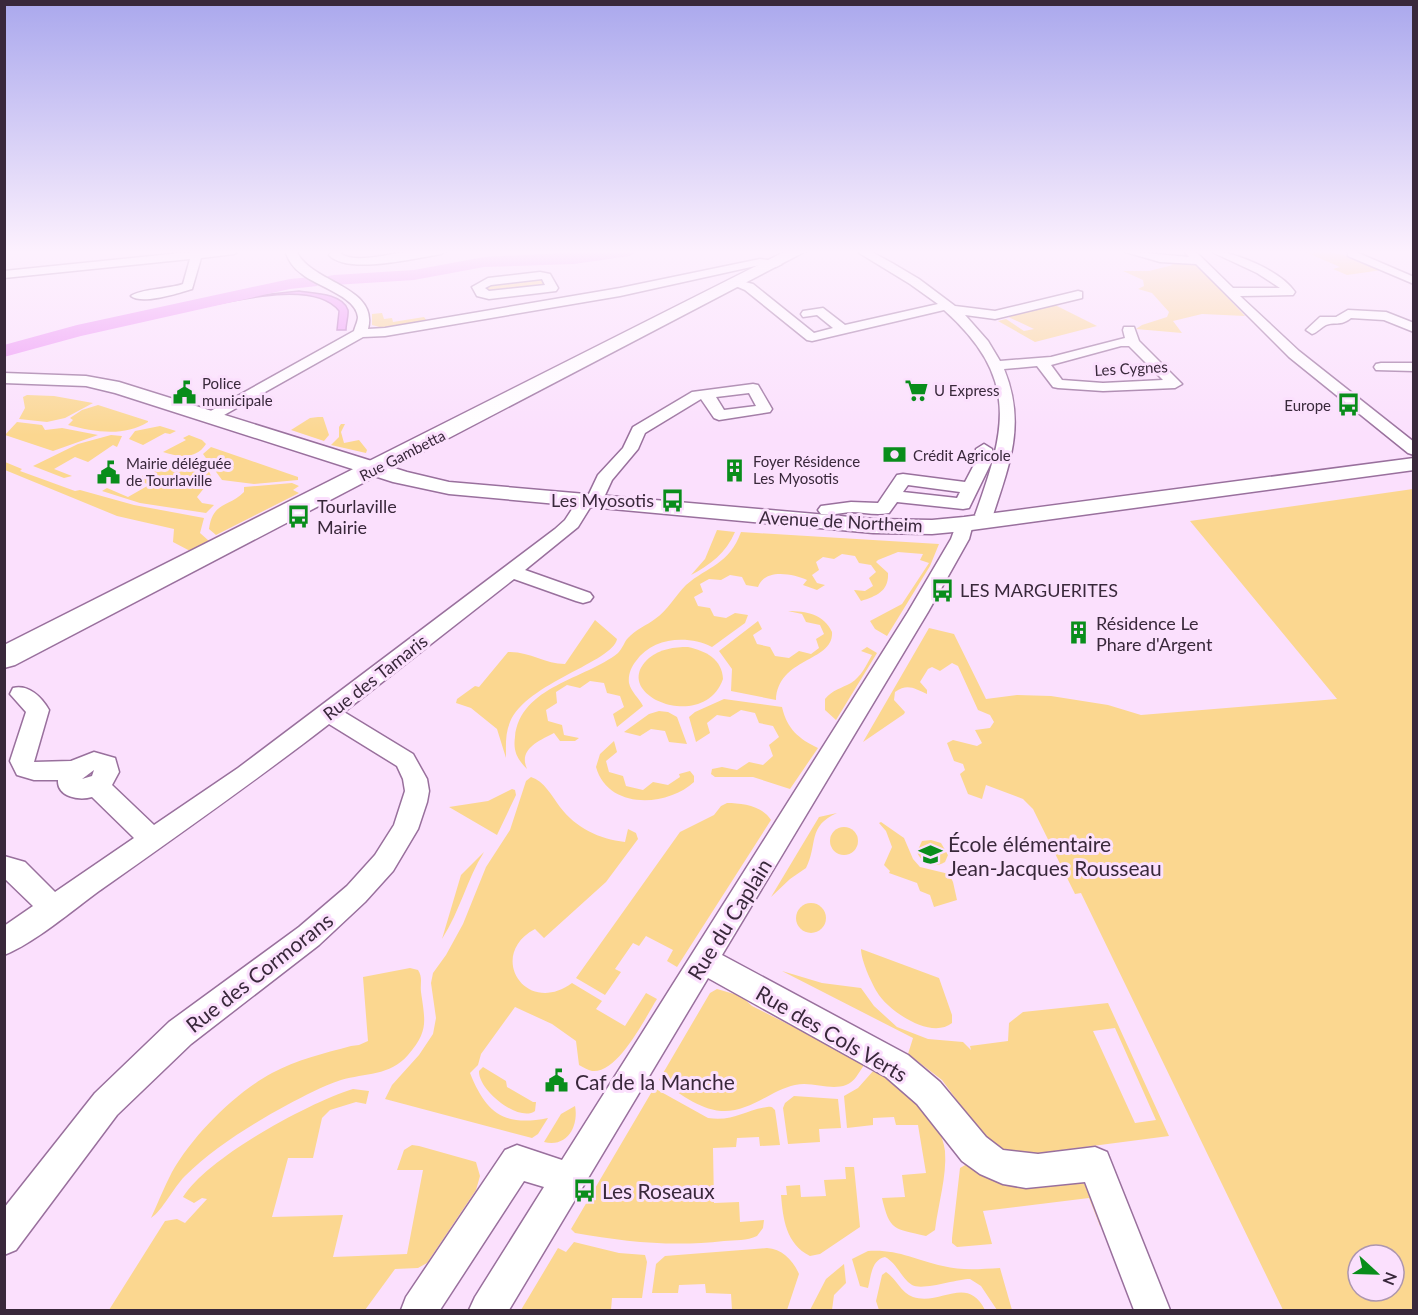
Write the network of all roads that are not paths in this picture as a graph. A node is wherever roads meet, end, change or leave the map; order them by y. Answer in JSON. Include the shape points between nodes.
{"nodes":[{"id":1,"x":363,"y":312,"type":"edge"},
{"id":2,"x":499,"y":312,"type":"edge"},
{"id":3,"x":681,"y":312,"type":"edge"},
{"id":4,"x":781,"y":312,"type":"edge"},
{"id":5,"x":814,"y":312,"type":"edge"},
{"id":6,"x":821,"y":312,"type":"edge"},
{"id":7,"x":926,"y":312,"type":"edge"},
{"id":8,"x":956,"y":312,"type":"edge"},
{"id":9,"x":981,"y":312,"type":"edge"},
{"id":10,"x":1006,"y":312,"type":"edge"},
{"id":11,"x":1250,"y":312,"type":"edge"},
{"id":12,"x":807,"y":314,"type":"dead end"},
{"id":13,"x":1413,"y":328,"type":"edge"},
{"id":14,"x":843,"y":330,"type":"junction"},
{"id":15,"x":1312,"y":330,"type":"dead end"},
{"id":16,"x":360,"y":333,"type":"junction"},
{"id":17,"x":1041,"y":362,"type":"junction"},
{"id":18,"x":996,"y":366,"type":"junction"},
{"id":19,"x":1381,"y":367,"type":"dead end"},
{"id":20,"x":1413,"y":367,"type":"edge"},
{"id":21,"x":4,"y":378,"type":"edge"},
{"id":22,"x":707,"y":393,"type":"dead end"},
{"id":23,"x":212,"y":416,"type":"junction"},
{"id":24,"x":984,"y":449,"type":"dead end"},
{"id":25,"x":1413,"y":450,"type":"edge"},
{"id":26,"x":1413,"y":464,"type":"edge"},
{"id":27,"x":376,"y":468,"type":"junction"},
{"id":28,"x":590,"y":501,"type":"junction"},
{"id":29,"x":827,"y":510,"type":"dead end"},
{"id":30,"x":976,"y":523,"type":"junction"},
{"id":31,"x":510,"y":571,"type":"junction"},
{"id":32,"x":583,"y":597,"type":"dead end"},
{"id":33,"x":4,"y":658,"type":"edge"},
{"id":34,"x":21,"y":694,"type":"dead end"},
{"id":35,"x":329,"y":713,"type":"junction"},
{"id":36,"x":152,"y":839,"type":"junction"},
{"id":37,"x":4,"y":867,"type":"edge"},
{"id":38,"x":53,"y":909,"type":"junction"},
{"id":39,"x":4,"y":942,"type":"edge"},
{"id":40,"x":704,"y":960,"type":"junction"},
{"id":41,"x":568,"y":1181,"type":"junction"},
{"id":42,"x":4,"y":1238,"type":"edge"},
{"id":43,"x":419,"y":1311,"type":"edge"},
{"id":44,"x":488,"y":1311,"type":"edge"},
{"id":45,"x":1152,"y":1311,"type":"edge"}],
"edges":[{"from":1,"to":16,"type":"street"},
{"from":2,"to":16,"type":"street"},
{"from":3,"to":27,"type":"main road","name":"Rue Gambetta"},
{"from":4,"to":14,"type":"street","via":[[812,337]]},
{"from":5,"to":12,"type":"street"},
{"from":6,"to":14,"type":"street"},
{"from":7,"to":14,"type":"street"},
{"from":8,"to":18,"type":"street","name":"Rue du Caplain","via":[[979,338]]},
{"from":9,"to":10,"type":"street"},
{"from":11,"to":25,"type":"street","via":[[1296,356]]},
{"from":13,"to":15,"type":"street","via":[[1386,316],[1348,314],[1339,321],[1324,320]]},
{"from":16,"to":23,"type":"street"},
{"from":17,"to":17,"type":"street","name":"Les Cygnes","via":[[1056,383],[1061,384],[1175,384],[1131,336]]},
{"from":17,"to":18,"type":"street","name":"Les Cygnes"},
{"from":18,"to":30,"type":"street","name":"Rue du Caplain","via":[[1006,397],[1006,446],[984,515]]},
{"from":19,"to":20,"type":"street"},
{"from":21,"to":23,"type":"street","name":"Avenue de Northeim","via":[[107,385]]},
{"from":22,"to":28,"type":"street","name":"Rue des Tamaris","via":[[689,398],[638,430],[630,449]]},
{"from":23,"to":27,"type":"street","name":"Avenue de Northeim"},
{"from":24,"to":29,"type":"street","via":[[984,461],[963,504],[892,496],[883,508]]},
{"from":26,"to":30,"type":"street","name":"Avenue de Northeim"},
{"from":27,"to":28,"type":"street","name":"Avenue de Northeim","via":[[449,488]]},
{"from":27,"to":33,"type":"main road","name":"Rue Gambetta"},
{"from":28,"to":30,"type":"street","name":"Avenue de Northeim","via":[[873,526]]},
{"from":28,"to":31,"type":"street","name":"Rue des Tamaris","via":[[572,523]]},
{"from":30,"to":40,"type":"street","name":"Rue du Caplain","via":[[960,538]]},
{"from":31,"to":32,"type":"street"},
{"from":31,"to":35,"type":"street","name":"Rue des Tamaris"},
{"from":34,"to":36,"type":"street","via":[[38,710],[22,761],[25,768],[75,770],[68,780],[71,788],[82,790],[96,785]]},
{"from":35,"to":36,"type":"street","name":"Rue des Tamaris"},
{"from":35,"to":42,"type":"street","name":"Rue des Cormorans","via":[[405,760],[415,779],[415,802],[405,829],[384,863],[309,936],[180,1033],[106,1104]]},
{"from":36,"to":38,"type":"street","name":"Rue des Tamaris"},
{"from":37,"to":38,"type":"street","via":[[16,870]]},
{"from":38,"to":39,"type":"street","name":"Rue des Tamaris"},
{"from":40,"to":41,"type":"street","name":"Rue du Caplain"},
{"from":40,"to":45,"type":"street","name":"Rue des Cols Verts","via":[[897,1066],[939,1104],[978,1154],[1002,1167],[1043,1170],[1095,1164]]},
{"from":41,"to":43,"type":"street","via":[[517,1162]]},
{"from":41,"to":44,"type":"street","name":"Rue du Caplain"}]}
